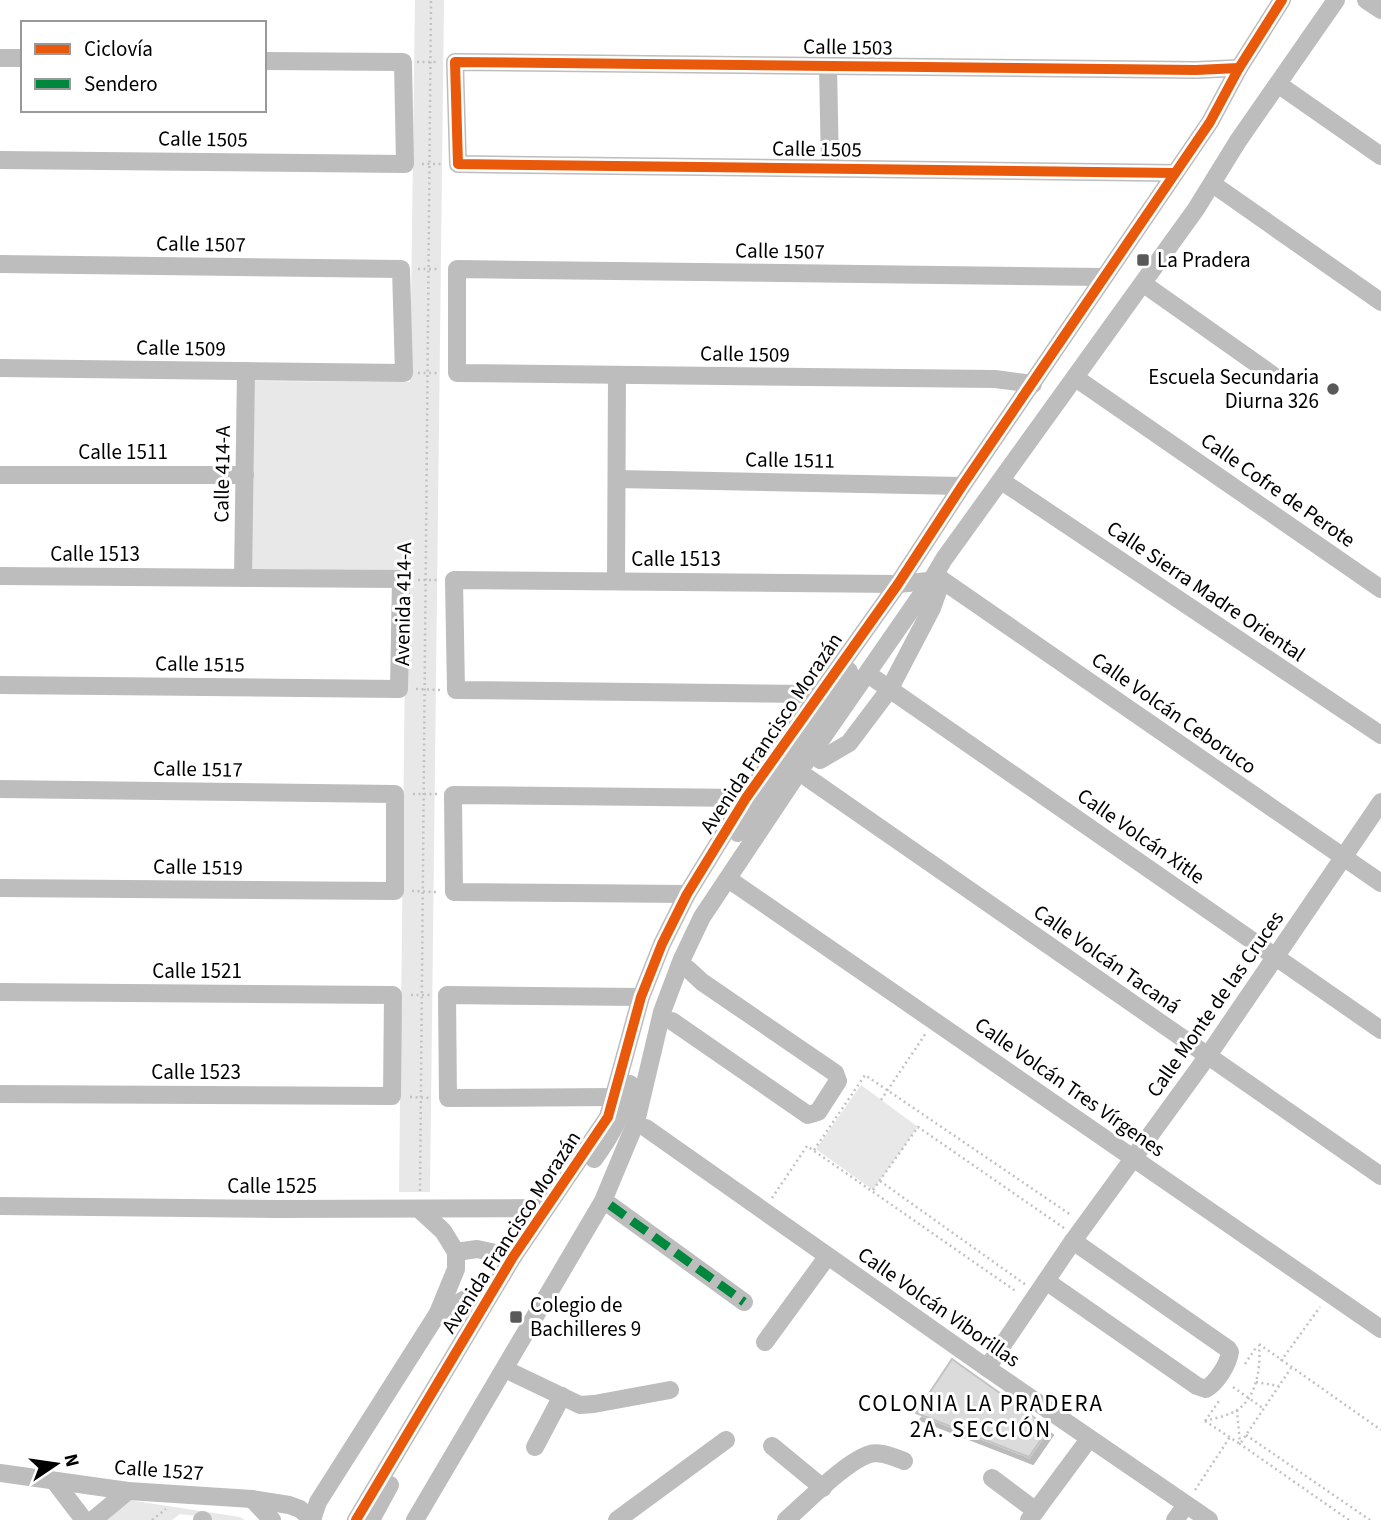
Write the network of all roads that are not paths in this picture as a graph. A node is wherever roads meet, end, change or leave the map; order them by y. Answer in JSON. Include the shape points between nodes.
{"nodes":[{"id":1,"x":1282,"y":0,"type":"edge"},
{"id":2,"x":1293,"y":0,"type":"edge"},
{"id":3,"x":1336,"y":0,"type":"edge"},
{"id":4,"x":1345,"y":0,"type":"edge"},
{"id":5,"x":1366,"y":0,"type":"edge"},
{"id":6,"x":1381,"y":10,"type":"edge"},
{"id":7,"x":0,"y":58,"type":"edge"},
{"id":8,"x":21,"y":58,"type":"edge"},
{"id":9,"x":266,"y":61,"type":"edge"},
{"id":10,"x":828,"y":66,"type":"junction"},
{"id":11,"x":1240,"y":68,"type":"junction"},
{"id":12,"x":1285,"y":89,"type":"junction"},
{"id":13,"x":1381,"y":156,"type":"edge"},
{"id":14,"x":0,"y":160,"type":"edge"},
{"id":15,"x":458,"y":164,"type":"joint"},
{"id":16,"x":830,"y":168,"type":"junction"},
{"id":17,"x":1175,"y":173,"type":"junction"},
{"id":18,"x":1217,"y":187,"type":"junction"},
{"id":19,"x":0,"y":264,"type":"edge"},
{"id":20,"x":1104,"y":277,"type":"junction"},
{"id":21,"x":1148,"y":286,"type":"junction"},
{"id":22,"x":1381,"y":302,"type":"edge"},
{"id":23,"x":0,"y":368,"type":"edge"},
{"id":24,"x":246,"y":371,"type":"junction"},
{"id":25,"x":404,"y":373,"type":"joint"},
{"id":26,"x":457,"y":373,"type":"joint"},
{"id":27,"x":617,"y":375,"type":"junction"},
{"id":28,"x":1274,"y":376,"type":"dead end"},
{"id":29,"x":1080,"y":381,"type":"junction"},
{"id":30,"x":1033,"y":384,"type":"junction"},
{"id":31,"x":0,"y":475,"type":"edge"},
{"id":32,"x":245,"y":475,"type":"junction"},
{"id":33,"x":617,"y":479,"type":"junction"},
{"id":34,"x":1006,"y":484,"type":"junction"},
{"id":35,"x":962,"y":486,"type":"junction"},
{"id":36,"x":0,"y":576,"type":"edge"},
{"id":37,"x":243,"y":578,"type":"junction"},
{"id":38,"x":401,"y":579,"type":"joint"},
{"id":39,"x":616,"y":581,"type":"junction"},
{"id":40,"x":936,"y":581,"type":"junction"},
{"id":41,"x":904,"y":583,"type":"junction"},
{"id":42,"x":1381,"y":589,"type":"edge"},
{"id":43,"x":0,"y":685,"type":"edge"},
{"id":44,"x":882,"y":685,"type":"junction"},
{"id":45,"x":399,"y":689,"type":"joint"},
{"id":46,"x":818,"y":694,"type":"junction"},
{"id":47,"x":1381,"y":735,"type":"edge"},
{"id":48,"x":808,"y":778,"type":"junction"},
{"id":49,"x":0,"y":789,"type":"edge"},
{"id":50,"x":746,"y":799,"type":"junction"},
{"id":51,"x":1381,"y":802,"type":"edge"},
{"id":52,"x":1342,"y":856,"type":"junction"},
{"id":53,"x":734,"y":883,"type":"junction"},
{"id":54,"x":1381,"y":883,"type":"edge"},
{"id":55,"x":0,"y":888,"type":"edge"},
{"id":56,"x":395,"y":891,"type":"joint"},
{"id":57,"x":687,"y":894,"type":"junction"},
{"id":58,"x":1276,"y":957,"type":"junction"},
{"id":59,"x":688,"y":969,"type":"junction"},
{"id":60,"x":0,"y":992,"type":"edge"},
{"id":61,"x":641,"y":997,"type":"junction"},
{"id":62,"x":672,"y":1021,"type":"junction"},
{"id":63,"x":1381,"y":1030,"type":"edge"},
{"id":64,"x":1207,"y":1057,"type":"junction"},
{"id":65,"x":0,"y":1094,"type":"edge"},
{"id":66,"x":392,"y":1096,"type":"joint"},
{"id":67,"x":615,"y":1097,"type":"junction"},
{"id":68,"x":646,"y":1128,"type":"junction"},
{"id":69,"x":1135,"y":1159,"type":"junction"},
{"id":70,"x":1381,"y":1176,"type":"edge"},
{"id":71,"x":610,"y":1205,"type":"junction"},
{"id":72,"x":0,"y":1206,"type":"edge"},
{"id":73,"x":544,"y":1208,"type":"junction"},
{"id":74,"x":419,"y":1209,"type":"junction"},
{"id":75,"x":1078,"y":1234,"type":"junction"},
{"id":76,"x":456,"y":1252,"type":"junction"},
{"id":77,"x":513,"y":1256,"type":"junction"},
{"id":78,"x":827,"y":1257,"type":"junction"},
{"id":79,"x":497,"y":1283,"type":"junction"},
{"id":80,"x":1038,"y":1292,"type":"junction"},
{"id":81,"x":744,"y":1302,"type":"dead end"},
{"id":82,"x":438,"y":1313,"type":"junction"},
{"id":83,"x":1381,"y":1329,"type":"edge"},
{"id":84,"x":765,"y":1342,"type":"dead end"},
{"id":85,"x":987,"y":1368,"type":"junction"},
{"id":86,"x":513,"y":1373,"type":"junction"},
{"id":87,"x":670,"y":1390,"type":"dead end"},
{"id":88,"x":562,"y":1396,"type":"junction"},
{"id":89,"x":1089,"y":1439,"type":"junction"},
{"id":90,"x":726,"y":1440,"type":"dead end"},
{"id":91,"x":772,"y":1446,"type":"dead end"},
{"id":92,"x":535,"y":1447,"type":"dead end"},
{"id":93,"x":904,"y":1461,"type":"dead end"},
{"id":94,"x":0,"y":1474,"type":"edge"},
{"id":95,"x":992,"y":1478,"type":"dead end"},
{"id":96,"x":55,"y":1482,"type":"junction"},
{"id":97,"x":822,"y":1488,"type":"junction"},
{"id":98,"x":128,"y":1492,"type":"junction"},
{"id":99,"x":252,"y":1499,"type":"junction"},
{"id":100,"x":1186,"y":1505,"type":"junction"},
{"id":101,"x":1032,"y":1516,"type":"edge"},
{"id":102,"x":312,"y":1519,"type":"edge"},
{"id":103,"x":84,"y":1520,"type":"edge"},
{"id":104,"x":93,"y":1520,"type":"edge"},
{"id":105,"x":272,"y":1520,"type":"edge"},
{"id":106,"x":356,"y":1520,"type":"edge"},
{"id":107,"x":371,"y":1520,"type":"edge"},
{"id":108,"x":415,"y":1520,"type":"edge"},
{"id":109,"x":427,"y":1520,"type":"edge"},
{"id":110,"x":617,"y":1520,"type":"edge"},
{"id":111,"x":786,"y":1520,"type":"edge"},
{"id":112,"x":1175,"y":1520,"type":"edge"},
{"id":113,"x":1209,"y":1520,"type":"edge"}],
"edges":[{"from":1,"to":11,"type":"street","name":"Avenida Francisco Morazán"},
{"from":2,"to":41,"type":"street","via":[[1217,128]]},
{"from":3,"to":40,"type":"street","via":[[1196,209],[944,559]]},
{"from":4,"to":12,"type":"street"},
{"from":5,"to":6,"type":"street"},
{"from":7,"to":8,"type":"street"},
{"from":9,"to":14,"type":"street","name":"Calle 1505","via":[[404,62],[405,164]]},
{"from":10,"to":11,"type":"street","name":"Calle 1503"},
{"from":10,"to":15,"type":"street","name":"Calle 1503","via":[[455,62]]},
{"from":10,"to":16,"type":"street"},
{"from":11,"to":17,"type":"street","name":"Avenida Francisco Morazán"},
{"from":12,"to":13,"type":"street"},
{"from":12,"to":18,"type":"street"},
{"from":15,"to":16,"type":"street","name":"Calle 1505"},
{"from":16,"to":17,"type":"street","name":"Calle 1505"},
{"from":17,"to":20,"type":"street","name":"Avenida Francisco Morazán"},
{"from":18,"to":21,"type":"street"},
{"from":18,"to":22,"type":"street"},
{"from":19,"to":25,"type":"street","name":"Calle 1507","via":[[401,269]]},
{"from":20,"to":26,"type":"street","name":"Calle 1507","via":[[457,270]]},
{"from":20,"to":30,"type":"street","name":"Avenida Francisco Morazán"},
{"from":21,"to":28,"type":"street"},
{"from":21,"to":29,"type":"street"},
{"from":23,"to":24,"type":"street","name":"Calle 1509"},
{"from":24,"to":25,"type":"street","name":"Calle 1509"},
{"from":24,"to":32,"type":"street","name":"Calle 414-A"},
{"from":26,"to":27,"type":"street","name":"Calle 1509"},
{"from":27,"to":30,"type":"street","name":"Calle 1509","via":[[995,379]]},
{"from":27,"to":33,"type":"street"},
{"from":29,"to":34,"type":"street"},
{"from":29,"to":42,"type":"street","name":"Calle Cofre de Perote"},
{"from":30,"to":35,"type":"street","name":"Avenida Francisco Morazán"},
{"from":31,"to":32,"type":"street","name":"Calle 1511"},
{"from":32,"to":37,"type":"street","name":"Calle 414-A"},
{"from":33,"to":35,"type":"street","name":"Calle 1511"},
{"from":33,"to":39,"type":"street"},
{"from":34,"to":40,"type":"street"},
{"from":34,"to":47,"type":"street","name":"Calle Sierra Madre Oriental"},
{"from":35,"to":41,"type":"street","name":"Avenida Francisco Morazán"},
{"from":36,"to":37,"type":"street","name":"Calle 1513"},
{"from":37,"to":38,"type":"street","name":"Calle 1513"},
{"from":38,"to":45,"type":"street","name":"Avenida 414-A"},
{"from":39,"to":41,"type":"street","name":"Calle 1513"},
{"from":39,"to":46,"type":"street","name":"Calle 1513","via":[[454,580],[456,690]]},
{"from":40,"to":41,"type":"street","name":"Calle 1513"},
{"from":40,"to":44,"type":"street"},
{"from":40,"to":52,"type":"street","name":"Calle Volcán Ceboruco"},
{"from":40,"to":108,"type":"street","via":[[702,916],[662,1012],[636,1122],[603,1200]]},
{"from":41,"to":46,"type":"street","name":"Avenida Francisco Morazán"},
{"from":41,"to":107,"type":"street","via":[[689,908],[650,1003],[624,1109],[612,1135],[503,1287]]},
{"from":43,"to":45,"type":"street","name":"Calle 1515"},
{"from":44,"to":48,"type":"street"},
{"from":44,"to":58,"type":"street","name":"Calle Volcán Xitle"},
{"from":46,"to":50,"type":"street","name":"Avenida Francisco Morazán"},
{"from":48,"to":53,"type":"street"},
{"from":48,"to":64,"type":"street","name":"Calle Volcán Tacaná"},
{"from":49,"to":56,"type":"street","name":"Calle 1517","via":[[395,794]]},
{"from":50,"to":57,"type":"street","name":"Avenida Francisco Morazán"},
{"from":50,"to":57,"type":"street","via":[[453,795],[454,892]]},
{"from":51,"to":52,"type":"street","name":"Calle Monte de las Cruces"},
{"from":52,"to":54,"type":"street","name":"Calle Volcán Ceboruco"},
{"from":52,"to":58,"type":"street","name":"Calle Monte de las Cruces"},
{"from":53,"to":59,"type":"street"},
{"from":53,"to":69,"type":"street","name":"Calle Volcán Tres Vírgenes"},
{"from":55,"to":56,"type":"street","name":"Calle 1519"},
{"from":57,"to":61,"type":"street","name":"Avenida Francisco Morazán"},
{"from":58,"to":63,"type":"street","name":"Calle Volcán Xitle"},
{"from":58,"to":64,"type":"street","name":"Calle Monte de las Cruces"},
{"from":59,"to":62,"type":"street"},
{"from":59,"to":62,"type":"street","via":[[835,1073],[837,1084],[818,1112],[805,1113]]},
{"from":60,"to":66,"type":"street","name":"Calle 1521","via":[[393,995]]},
{"from":61,"to":67,"type":"street","name":"Avenida Francisco Morazán"},
{"from":61,"to":67,"type":"street","via":[[447,996],[448,1098]]},
{"from":62,"to":68,"type":"street"},
{"from":64,"to":69,"type":"street","name":"Calle Monte de las Cruces"},
{"from":64,"to":70,"type":"street","name":"Calle Volcán Tacaná"},
{"from":65,"to":66,"type":"street","name":"Calle 1523"},
{"from":67,"to":73,"type":"street","name":"Avenida Francisco Morazán","via":[[597,1135]]},
{"from":68,"to":71,"type":"street"},
{"from":68,"to":78,"type":"street","name":"Calle Volcán Viborillas"},
{"from":69,"to":75,"type":"street","name":"Calle Monte de las Cruces"},
{"from":69,"to":83,"type":"street","name":"Calle Volcán Tres Vírgenes"},
{"from":71,"to":81,"type":"street"},
{"from":71,"to":86,"type":"street"},
{"from":72,"to":74,"type":"street","name":"Calle 1525"},
{"from":73,"to":74,"type":"street","name":"Calle 1525"},
{"from":73,"to":77,"type":"street","name":"Avenida Francisco Morazán"},
{"from":74,"to":76,"type":"street","via":[[443,1231]]},
{"from":75,"to":80,"type":"street","name":"Calle Monte de las Cruces"},
{"from":75,"to":80,"type":"street","via":[[1230,1352],[1213,1383],[1206,1389],[1197,1386]]},
{"from":76,"to":77,"type":"street","via":[[477,1249]]},
{"from":76,"to":82,"type":"street","via":[[456,1269]]},
{"from":77,"to":79,"type":"street","name":"Avenida Francisco Morazán"},
{"from":78,"to":84,"type":"street"},
{"from":78,"to":85,"type":"street","name":"Calle Volcán Viborillas"},
{"from":79,"to":82,"type":"street"},
{"from":79,"to":106,"type":"street","name":"Avenida Francisco Morazán"},
{"from":80,"to":85,"type":"street","name":"Calle Monte de las Cruces"},
{"from":82,"to":102,"type":"street","via":[[318,1502]]},
{"from":85,"to":89,"type":"street","name":"Calle Volcán Viborillas"},
{"from":86,"to":88,"type":"street"},
{"from":86,"to":109,"type":"street"},
{"from":87,"to":88,"type":"street","via":[[580,1405]]},
{"from":88,"to":92,"type":"street"},
{"from":89,"to":100,"type":"street","name":"Calle Volcán Viborillas"},
{"from":89,"to":101,"type":"street"},
{"from":90,"to":110,"type":"street"},
{"from":91,"to":97,"type":"street"},
{"from":93,"to":97,"type":"street","via":[[882,1453],[868,1455]]},
{"from":94,"to":96,"type":"street","name":"Calle 1527"},
{"from":95,"to":101,"type":"street"},
{"from":96,"to":98,"type":"street","name":"Calle 1527"},
{"from":96,"to":103,"type":"street"},
{"from":97,"to":111,"type":"street"},
{"from":98,"to":99,"type":"street","name":"Calle 1527"},
{"from":98,"to":104,"type":"street"},
{"from":99,"to":102,"type":"street","name":"Calle 1527","via":[[289,1505]]},
{"from":99,"to":105,"type":"street"},
{"from":100,"to":112,"type":"street"},
{"from":100,"to":113,"type":"street","name":"Calle Volcán Viborillas"}]}
